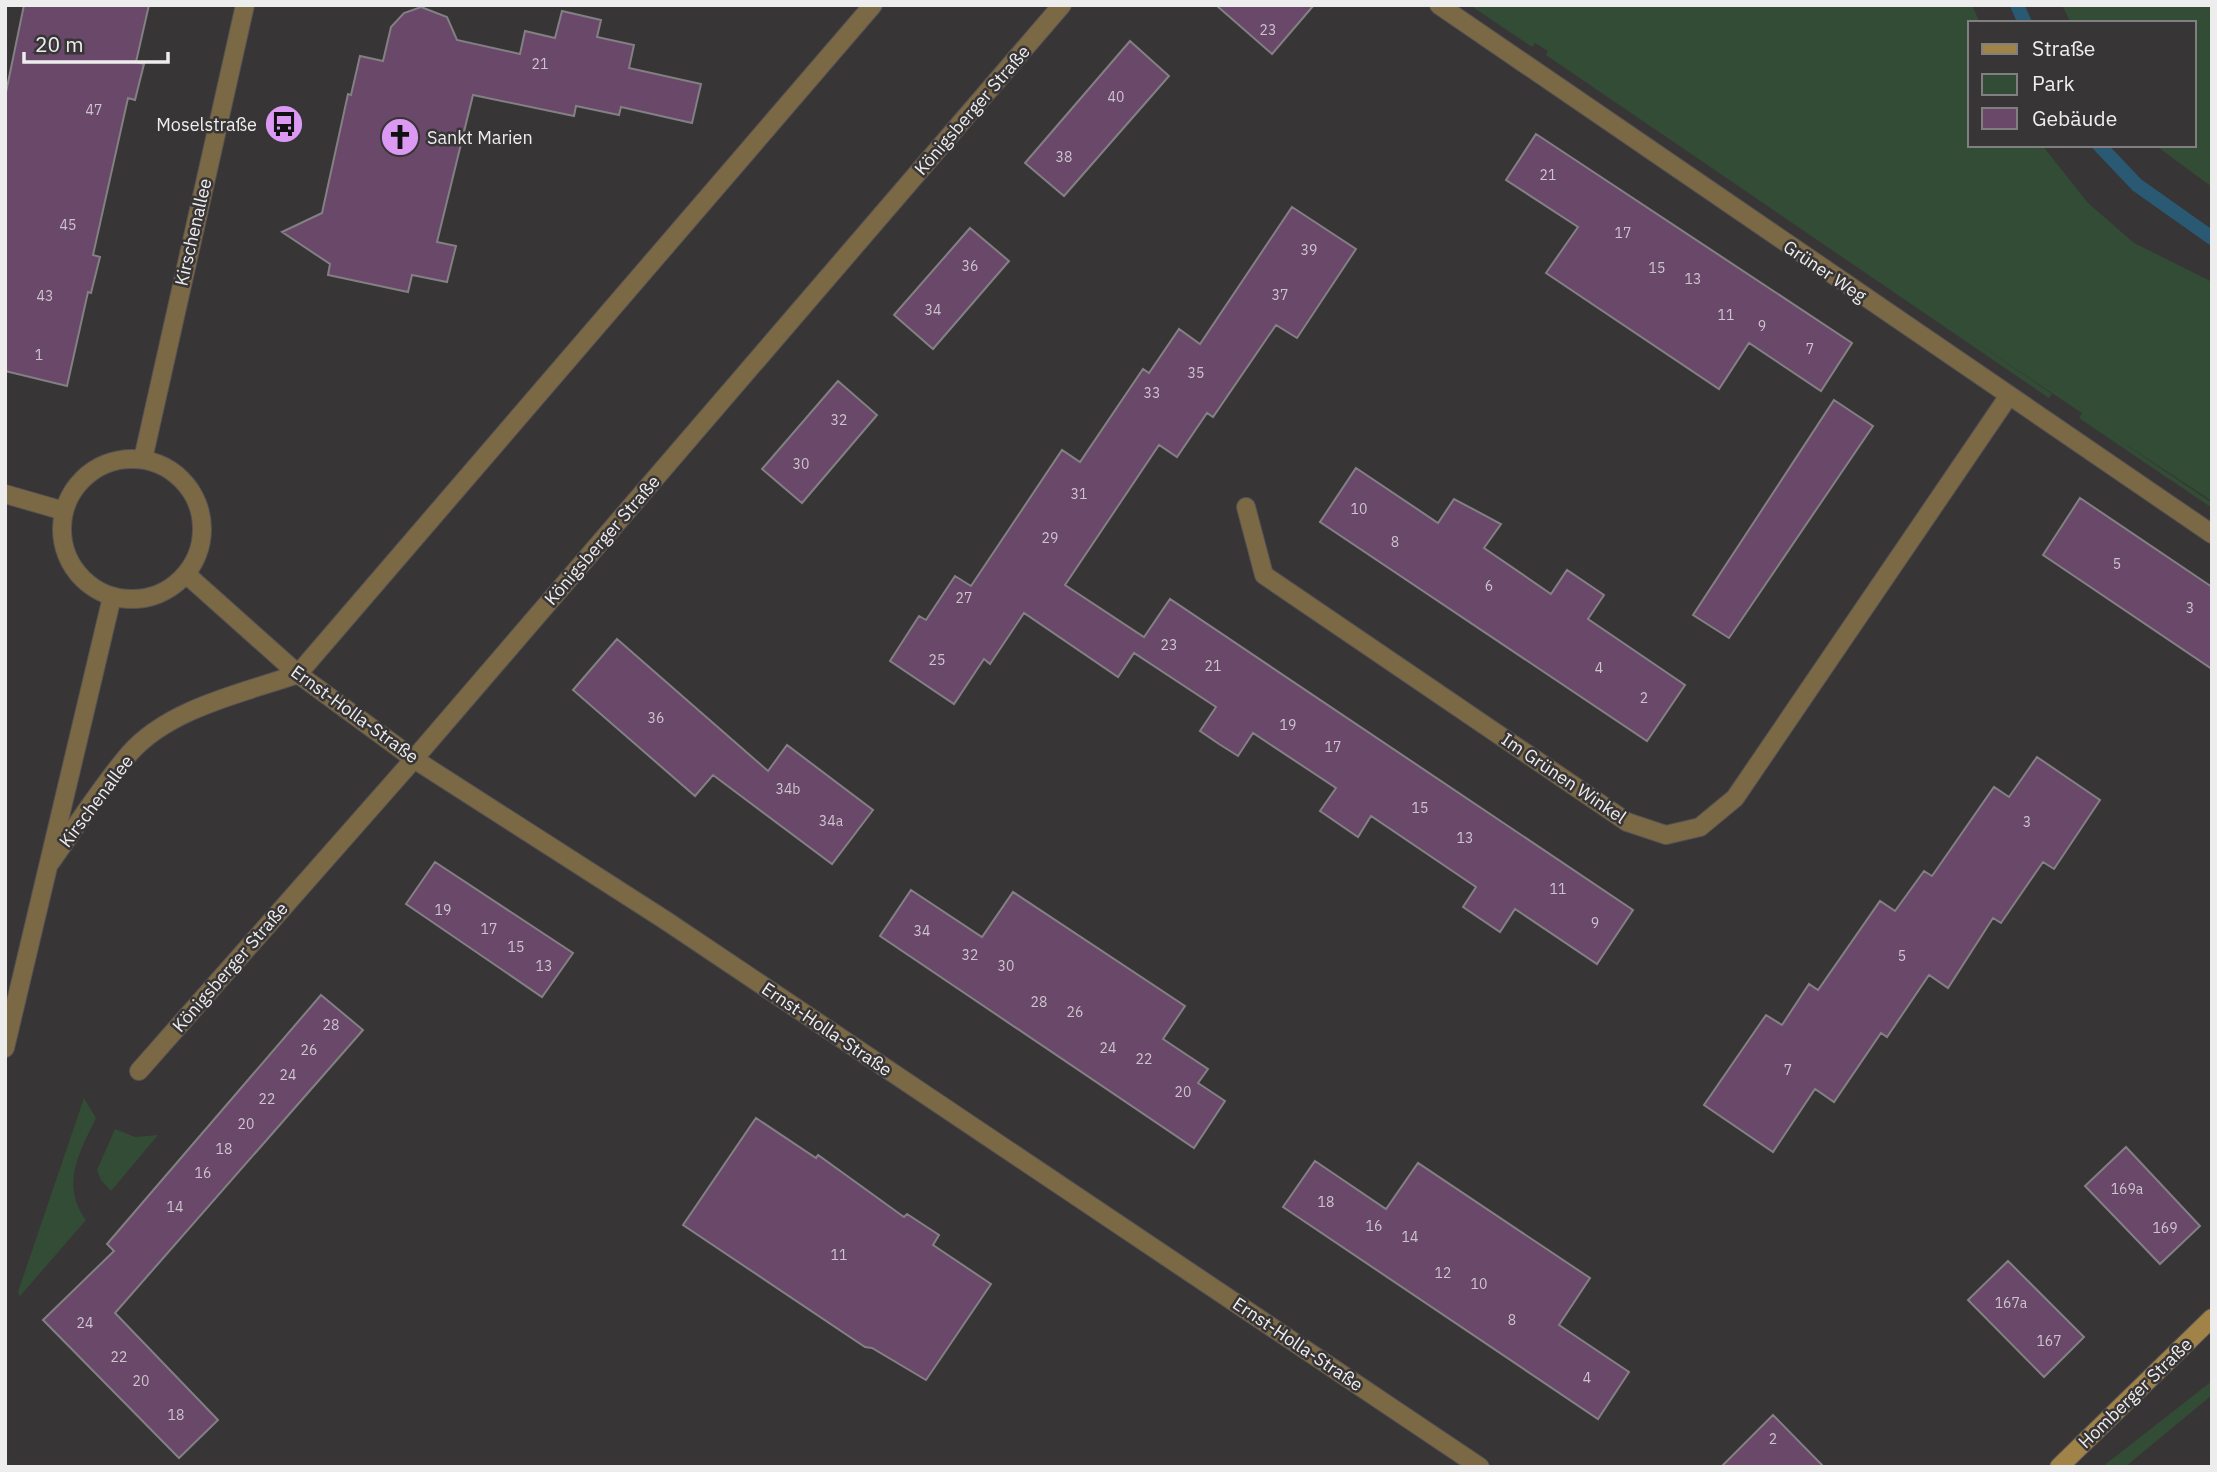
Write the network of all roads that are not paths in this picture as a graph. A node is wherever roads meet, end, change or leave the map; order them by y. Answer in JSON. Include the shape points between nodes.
{"nodes":[{"id":1,"x":245,"y":5,"type":"edge"},
{"id":2,"x":873,"y":5,"type":"edge"},
{"id":3,"x":1062,"y":5,"type":"edge"},
{"id":4,"x":1439,"y":5,"type":"edge"},
{"id":5,"x":2008,"y":397,"type":"junction"},
{"id":6,"x":143,"y":460,"type":"junction"},
{"id":7,"x":5,"y":494,"type":"edge"},
{"id":8,"x":1246,"y":507,"type":"dead end"},
{"id":9,"x":64,"y":511,"type":"junction"},
{"id":10,"x":2212,"y":534,"type":"edge"},
{"id":11,"x":186,"y":574,"type":"junction"},
{"id":12,"x":112,"y":597,"type":"junction"},
{"id":13,"x":298,"y":674,"type":"junction"},
{"id":14,"x":414,"y":759,"type":"junction"},
{"id":15,"x":50,"y":863,"type":"junction"},
{"id":16,"x":5,"y":1048,"type":"edge"},
{"id":17,"x":139,"y":1071,"type":"dead end"},
{"id":18,"x":2212,"y":1318,"type":"edge"},
{"id":19,"x":1480,"y":1467,"type":"edge"},
{"id":20,"x":2059,"y":1467,"type":"edge"}],
"edges":[{"from":1,"to":6,"type":"street","name":"Kirschenallee"},
{"from":2,"to":13,"type":"street"},
{"from":3,"to":14,"type":"street","name":"Königsberger Straße"},
{"from":4,"to":5,"type":"street","name":"Grüner Weg"},
{"from":5,"to":8,"type":"street","name":"Im Grünen Winkel","via":[[1735,797],[1700,827],[1666,835],[1628,822],[1264,575]]},
{"from":5,"to":10,"type":"street","name":"Grüner Weg"},
{"from":6,"to":9,"type":"street","via":[[118,460],[94,469],[75,487]]},
{"from":6,"to":11,"type":"street","via":[[171,470],[198,504],[202,534]]},
{"from":7,"to":9,"type":"street"},
{"from":9,"to":12,"type":"street","via":[[62,542],[74,571],[97,591]]},
{"from":11,"to":12,"type":"street","via":[[152,597]]},
{"from":11,"to":13,"type":"street","name":"Ernst-Holla-Straße"},
{"from":12,"to":15,"type":"street","name":"Kirschenallee"},
{"from":13,"to":14,"type":"street","name":"Ernst-Holla-Straße"},
{"from":13,"to":15,"type":"street","name":"Kirschenallee","via":[[196,709],[130,752]]},
{"from":14,"to":17,"type":"street","name":"Königsberger Straße"},
{"from":14,"to":19,"type":"street","name":"Ernst-Holla-Straße","via":[[665,920]]},
{"from":15,"to":16,"type":"street","name":"Kirschenallee"},
{"from":18,"to":20,"type":"main road","name":"Homberger Straße"}]}
